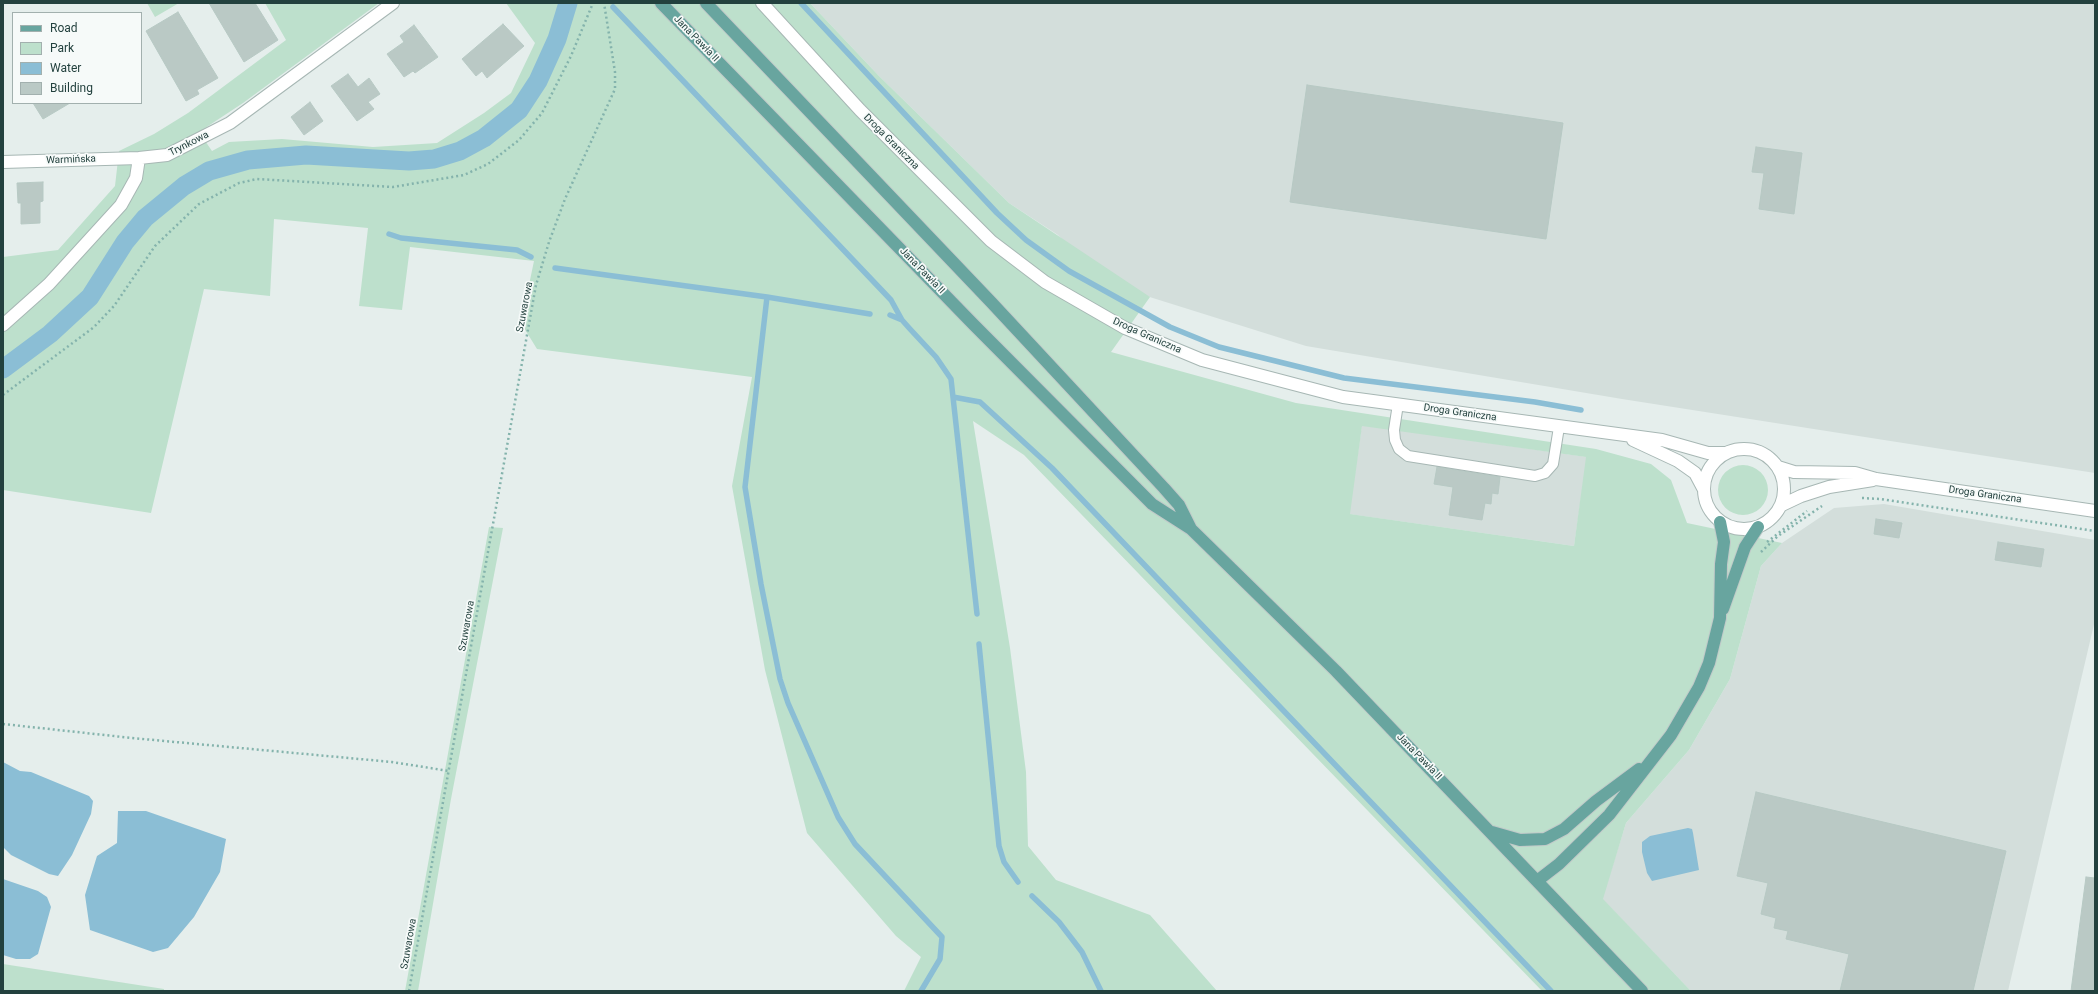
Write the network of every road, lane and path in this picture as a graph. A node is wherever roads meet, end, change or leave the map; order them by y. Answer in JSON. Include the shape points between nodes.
{"nodes":[{"id":1,"x":393,"y":3,"type":"edge"},
{"id":2,"x":593,"y":3,"type":"edge"},
{"id":3,"x":604,"y":3,"type":"edge"},
{"id":4,"x":661,"y":3,"type":"edge"},
{"id":5,"x":706,"y":3,"type":"edge"},
{"id":6,"x":762,"y":3,"type":"edge"},
{"id":7,"x":139,"y":158,"type":"junction"},
{"id":8,"x":3,"y":162,"type":"edge"},
{"id":9,"x":3,"y":325,"type":"edge"},
{"id":10,"x":3,"y":395,"type":"edge"},
{"id":11,"x":1398,"y":404,"type":"junction"},
{"id":12,"x":1560,"y":427,"type":"junction"},
{"id":13,"x":1625,"y":436,"type":"junction"},
{"id":14,"x":1724,"y":454,"type":"junction"},
{"id":15,"x":1778,"y":467,"type":"junction"},
{"id":16,"x":1876,"y":479,"type":"junction"},
{"id":17,"x":1703,"y":488,"type":"junction"},
{"id":18,"x":1858,"y":494,"type":"dead end"},
{"id":19,"x":1866,"y":494,"type":"dead end"},
{"id":20,"x":1856,"y":498,"type":"dead end"},
{"id":21,"x":1820,"y":503,"type":"dead end"},
{"id":22,"x":1826,"y":504,"type":"dead end"},
{"id":23,"x":1782,"y":505,"type":"junction"},
{"id":24,"x":1948,"y":505,"type":"dead end"},
{"id":25,"x":2095,"y":511,"type":"edge"},
{"id":26,"x":2025,"y":516,"type":"dead end"},
{"id":27,"x":1720,"y":522,"type":"junction"},
{"id":28,"x":1758,"y":528,"type":"junction"},
{"id":29,"x":1191,"y":529,"type":"junction"},
{"id":30,"x":2095,"y":531,"type":"edge"},
{"id":31,"x":1755,"y":552,"type":"dead end"},
{"id":32,"x":1761,"y":553,"type":"dead end"},
{"id":33,"x":1720,"y":618,"type":"junction"},
{"id":34,"x":3,"y":724,"type":"edge"},
{"id":35,"x":1651,"y":760,"type":"junction"},
{"id":36,"x":449,"y":771,"type":"junction"},
{"id":37,"x":1491,"y":832,"type":"junction"},
{"id":38,"x":1537,"y":881,"type":"junction"},
{"id":39,"x":409,"y":991,"type":"edge"},
{"id":40,"x":1642,"y":991,"type":"edge"}],
"edges":[{"from":1,"to":7,"type":"street","name":"Trynkowa","via":[[230,123],[167,155]]},
{"from":2,"to":10,"type":"path","via":[[571,56],[542,113],[518,140],[488,164],[464,175],[394,187],[257,179],[239,183],[199,204],[155,246],[114,306],[94,327]]},
{"from":3,"to":36,"type":"path","name":"Szuwarowa","via":[[615,72],[615,89],[565,199],[542,263],[520,370]]},
{"from":4,"to":29,"type":"main road","name":"Jana Pawła II","via":[[1152,504]]},
{"from":5,"to":29,"type":"main road","name":"Jana Pawła II","via":[[980,290],[1164,488],[1179,505]]},
{"from":6,"to":11,"type":"street","name":"Droga Graniczna","via":[[860,110],[948,199],[991,241],[1045,282],[1125,328],[1202,360],[1343,397]]},
{"from":7,"to":8,"type":"street","name":"Warmińska"},
{"from":7,"to":9,"type":"street","via":[[136,178],[121,204],[49,284]]},
{"from":11,"to":12,"type":"street","name":"Droga Graniczna"},
{"from":11,"to":12,"type":"lane","via":[[1394,440],[1399,449],[1408,456],[1535,476],[1545,473],[1553,464]]},
{"from":12,"to":13,"type":"street","name":"Droga Graniczna"},
{"from":13,"to":14,"type":"street","name":"Droga Graniczna","via":[[1662,440],[1708,453]]},
{"from":13,"to":17,"type":"street","name":"Droga Graniczna","via":[[1678,461],[1695,473]]},
{"from":14,"to":15,"type":"street","via":[[1736,449],[1748,449],[1770,458]]},
{"from":14,"to":17,"type":"street","via":[[1714,462],[1706,474]]},
{"from":15,"to":16,"type":"street","name":"Droga Graniczna","via":[[1794,472],[1855,473]]},
{"from":15,"to":23,"type":"street","via":[[1785,485]]},
{"from":16,"to":23,"type":"street","name":"Droga Graniczna","via":[[1829,487]]},
{"from":16,"to":25,"type":"street","name":"Droga Graniczna"},
{"from":17,"to":27,"type":"street","via":[[1708,507]]},
{"from":18,"to":19,"type":"path"},
{"from":20,"to":30,"type":"path","via":[[1880,499]]},
{"from":21,"to":31,"type":"path"},
{"from":22,"to":32,"type":"path","via":[[1778,536]]},
{"from":23,"to":28,"type":"street","via":[[1768,522]]},
{"from":24,"to":26,"type":"path"},
{"from":27,"to":28,"type":"street","via":[[1732,528]]},
{"from":27,"to":33,"type":"main road","via":[[1724,542]]},
{"from":28,"to":33,"type":"main road","via":[[1745,547]]},
{"from":29,"to":37,"type":"main road","name":"Jana Pawła II","via":[[1336,671]]},
{"from":33,"to":35,"type":"main road","via":[[1709,663],[1699,687],[1671,735]]},
{"from":34,"to":36,"type":"path","via":[[392,762]]},
{"from":35,"to":37,"type":"main road","via":[[1596,801],[1564,829],[1545,839],[1520,840]]},
{"from":35,"to":38,"type":"main road","via":[[1609,814],[1559,864]]},
{"from":36,"to":39,"type":"path","name":"Szuwarowa"},
{"from":37,"to":38,"type":"main road","name":"Jana Pawła II"},
{"from":38,"to":40,"type":"main road","name":"Jana Pawła II"}]}
